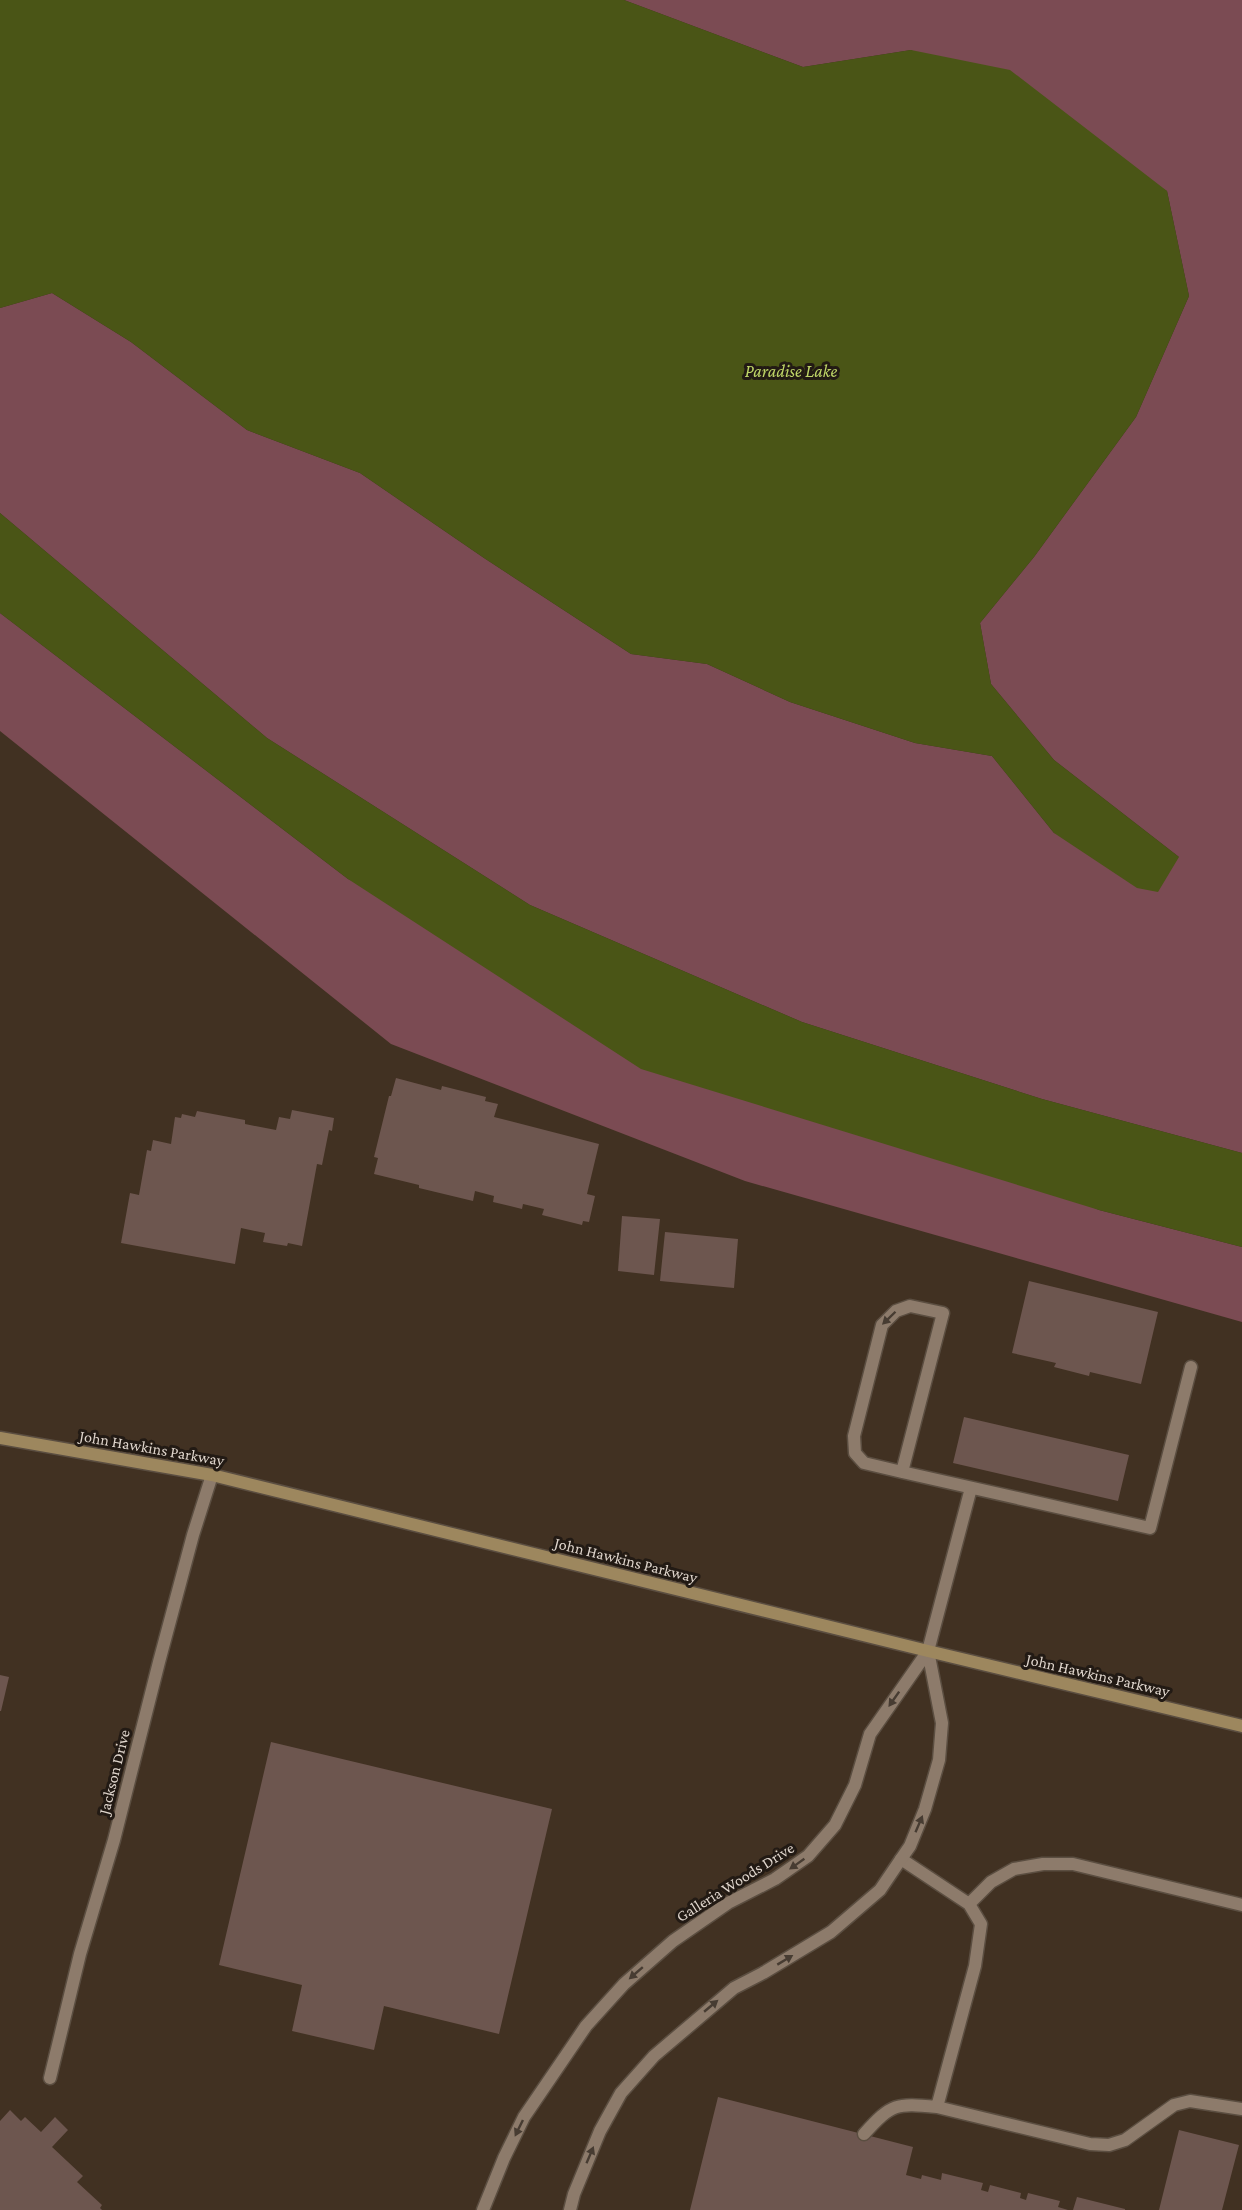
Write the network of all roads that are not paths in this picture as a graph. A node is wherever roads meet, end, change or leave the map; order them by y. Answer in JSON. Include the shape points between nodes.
{"nodes":[{"id":1,"x":1191,"y":1367,"type":"dead end"},
{"id":2,"x":0,"y":1438,"type":"edge"},
{"id":3,"x":902,"y":1472,"type":"junction"},
{"id":4,"x":212,"y":1475,"type":"junction"},
{"id":5,"x":971,"y":1488,"type":"junction"},
{"id":6,"x":928,"y":1651,"type":"junction"},
{"id":7,"x":1242,"y":1726,"type":"edge"},
{"id":8,"x":901,"y":1859,"type":"junction"},
{"id":9,"x":969,"y":1904,"type":"junction"},
{"id":10,"x":1242,"y":1905,"type":"edge"},
{"id":11,"x":50,"y":2078,"type":"dead end"},
{"id":12,"x":937,"y":2107,"type":"junction"},
{"id":13,"x":1242,"y":2109,"type":"edge"},
{"id":14,"x":864,"y":2134,"type":"dead end"},
{"id":15,"x":483,"y":2210,"type":"edge"},
{"id":16,"x":570,"y":2210,"type":"edge"}],
"edges":[{"from":1,"to":5,"type":"street","via":[[1149,1528]]},
{"from":2,"to":4,"type":"main road","name":"John Hawkins Parkway"},
{"from":3,"to":3,"type":"street","one_way":true,"via":[[943,1313],[910,1306],[896,1311],[882,1324],[854,1436],[855,1453],[864,1463]]},
{"from":3,"to":5,"type":"street"},
{"from":4,"to":6,"type":"main road","name":"John Hawkins Parkway"},
{"from":4,"to":11,"type":"street","name":"Jackson Drive","via":[[80,1954]]},
{"from":5,"to":6,"type":"street"},
{"from":6,"to":7,"type":"main road","name":"John Hawkins Parkway"},
{"from":8,"to":6,"type":"street","one_way":true,"via":[[925,1809],[939,1760],[942,1723]]},
{"from":6,"to":15,"type":"street","name":"Galleria Woods Drive","one_way":true,"via":[[870,1734],[855,1785],[835,1825],[808,1856],[673,1941],[624,1984],[586,2026],[524,2117]]},
{"from":8,"to":9,"type":"street"},
{"from":16,"to":8,"type":"street","one_way":true,"via":[[600,2131],[621,2093],[654,2056],[734,1988],[831,1932],[880,1890]]},
{"from":9,"to":10,"type":"street","via":[[991,1882],[1014,1869],[1073,1864]]},
{"from":9,"to":12,"type":"street","via":[[981,1924],[975,1966]]},
{"from":12,"to":13,"type":"street","via":[[1090,2145],[1125,2140],[1174,2105],[1190,2101]]},
{"from":12,"to":14,"type":"street","via":[[904,2103],[890,2109]]}]}
